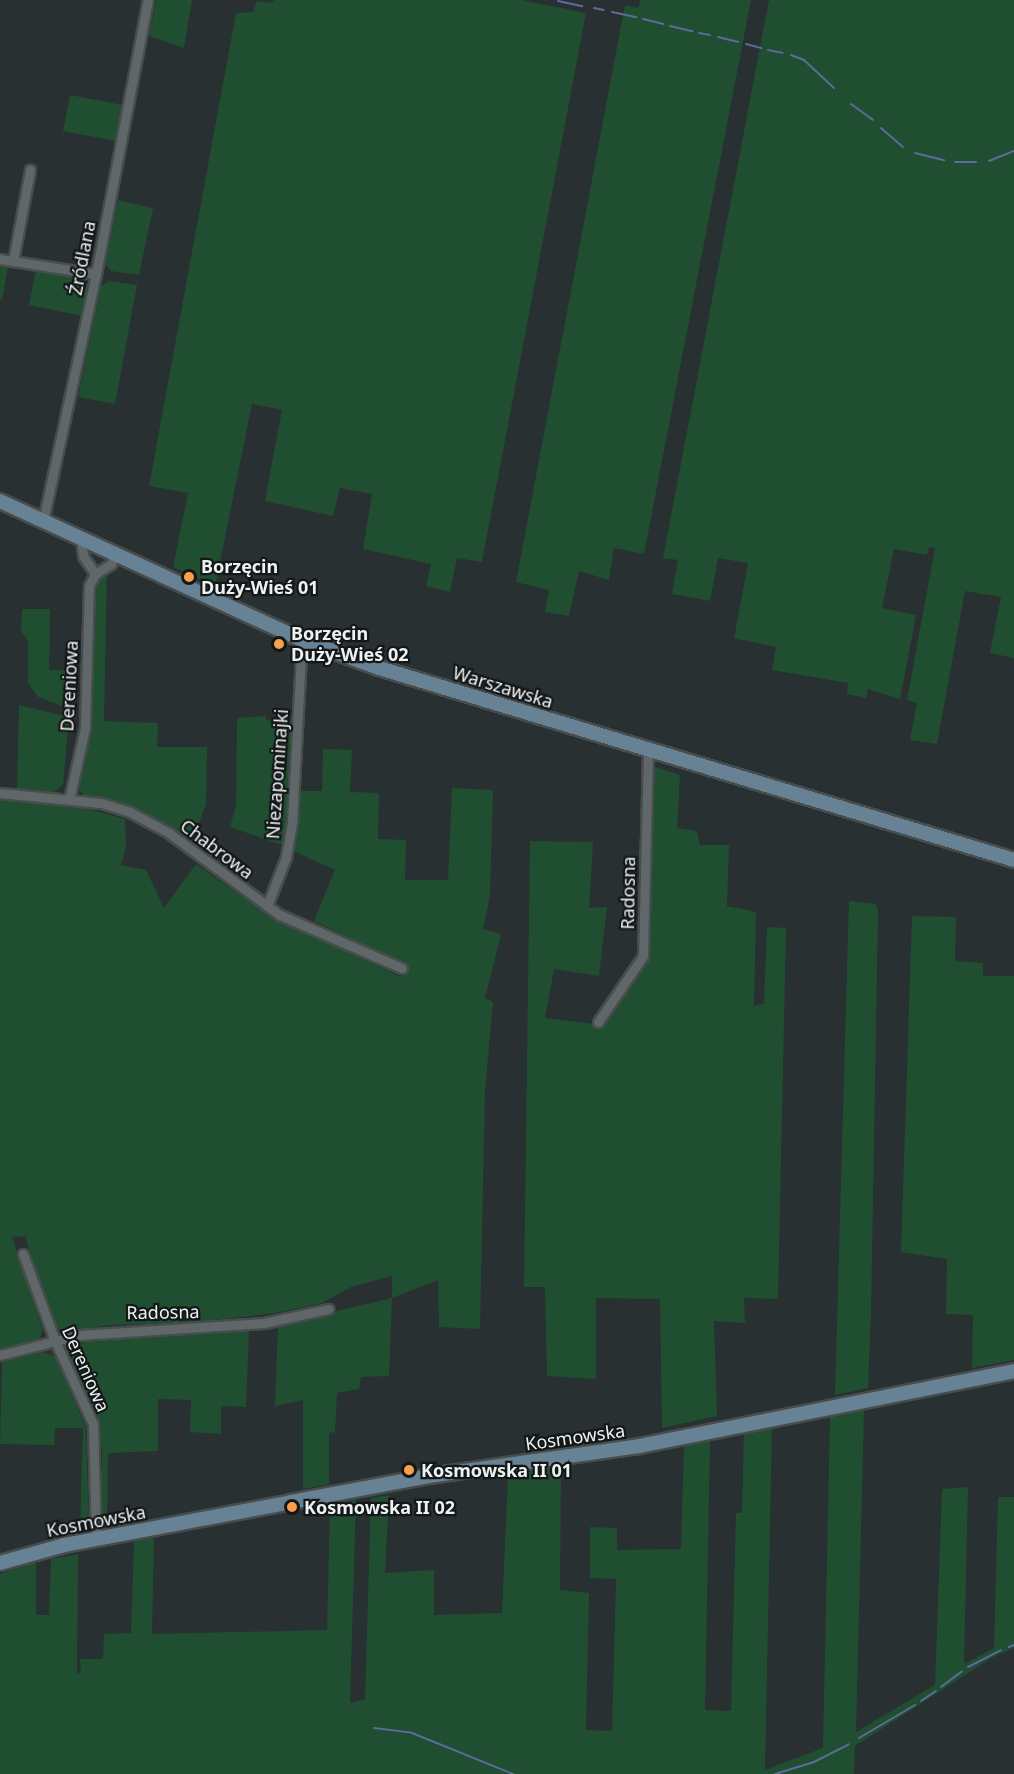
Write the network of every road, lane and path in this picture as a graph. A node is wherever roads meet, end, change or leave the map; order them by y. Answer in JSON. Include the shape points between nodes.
{"nodes":[{"id":1,"x":148,"y":0,"type":"edge"},
{"id":2,"x":30,"y":170,"type":"dead end"},
{"id":3,"x":0,"y":259,"type":"edge"},
{"id":4,"x":13,"y":261,"type":"junction"},
{"id":5,"x":96,"y":274,"type":"junction"},
{"id":6,"x":0,"y":501,"type":"edge"},
{"id":7,"x":43,"y":521,"type":"junction"},
{"id":8,"x":81,"y":539,"type":"junction"},
{"id":9,"x":115,"y":555,"type":"junction"},
{"id":10,"x":95,"y":574,"type":"junction"},
{"id":11,"x":302,"y":640,"type":"junction"},
{"id":12,"x":648,"y":750,"type":"junction"},
{"id":13,"x":0,"y":793,"type":"edge"},
{"id":14,"x":69,"y":800,"type":"junction"},
{"id":15,"x":1014,"y":860,"type":"edge"},
{"id":16,"x":267,"y":906,"type":"junction"},
{"id":17,"x":402,"y":968,"type":"dead end"},
{"id":18,"x":598,"y":1022,"type":"dead end"},
{"id":19,"x":23,"y":1254,"type":"dead end"},
{"id":20,"x":328,"y":1309,"type":"dead end"},
{"id":21,"x":55,"y":1341,"type":"junction"},
{"id":22,"x":0,"y":1355,"type":"edge"},
{"id":23,"x":1014,"y":1371,"type":"edge"},
{"id":24,"x":96,"y":1539,"type":"junction"},
{"id":25,"x":0,"y":1563,"type":"edge"}],
"edges":[{"from":1,"to":5,"type":"street","name":"Źródlana"},
{"from":2,"to":4,"type":"street"},
{"from":3,"to":4,"type":"street"},
{"from":4,"to":5,"type":"street"},
{"from":5,"to":7,"type":"street","name":"Źródlana"},
{"from":6,"to":7,"type":"main road","name":"Warszawska"},
{"from":7,"to":8,"type":"main road","name":"Warszawska"},
{"from":8,"to":9,"type":"main road","name":"Warszawska"},
{"from":8,"to":10,"type":"street","via":[[82,556]]},
{"from":9,"to":10,"type":"street","via":[[111,564]]},
{"from":9,"to":11,"type":"main road","name":"Warszawska"},
{"from":10,"to":14,"type":"street","name":"Dereniowa","via":[[89,586],[85,728]]},
{"from":11,"to":12,"type":"main road","name":"Warszawska","via":[[379,668]]},
{"from":11,"to":16,"type":"street","name":"Niezapominajki","via":[[292,822],[286,857]]},
{"from":12,"to":15,"type":"main road","name":"Warszawska"},
{"from":12,"to":18,"type":"street","name":"Radosna","via":[[643,956]]},
{"from":13,"to":14,"type":"street","name":"Chabrowa"},
{"from":14,"to":16,"type":"street","name":"Chabrowa","via":[[101,803],[151,822]]},
{"from":16,"to":17,"type":"street","name":"Chabrowa"},
{"from":19,"to":21,"type":"street","name":"Dereniowa"},
{"from":20,"to":21,"type":"street","name":"Radosna","via":[[264,1323],[116,1330]]},
{"from":21,"to":22,"type":"street","name":"Radosna"},
{"from":21,"to":24,"type":"street","name":"Dereniowa","via":[[93,1424]]},
{"from":23,"to":24,"type":"main road","name":"Kosmowska","via":[[639,1446],[429,1476]]},
{"from":24,"to":25,"type":"main road","name":"Kosmowska"}]}
